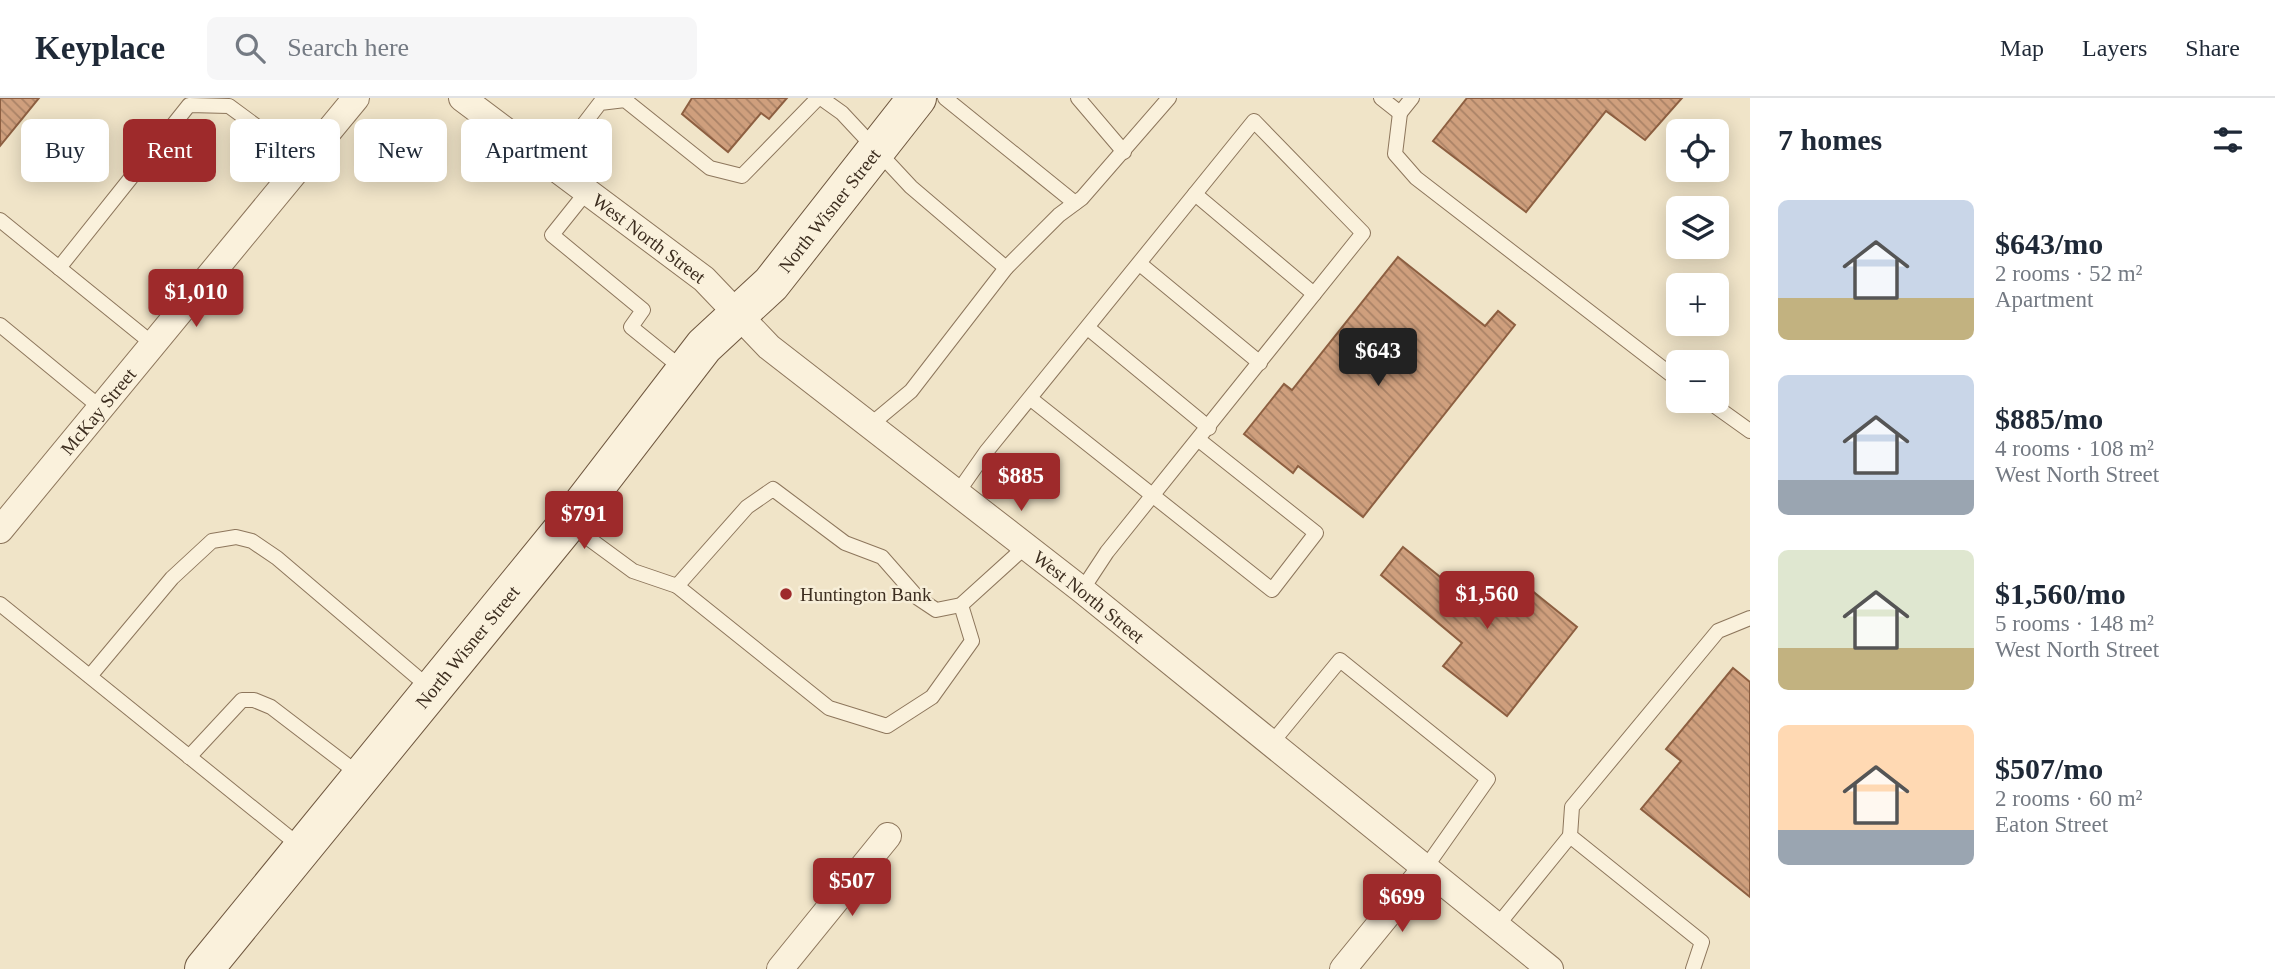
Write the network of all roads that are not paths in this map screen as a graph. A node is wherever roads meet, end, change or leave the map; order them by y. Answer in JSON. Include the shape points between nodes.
{"nodes":[{"id":1,"x":356,"y":98,"type":"edge"},
{"id":2,"x":462,"y":98,"type":"edge"},
{"id":3,"x":820,"y":98,"type":"edge"},
{"id":4,"x":917,"y":98,"type":"edge"},
{"id":5,"x":945,"y":98,"type":"edge"},
{"id":6,"x":1079,"y":98,"type":"edge"},
{"id":7,"x":1168,"y":98,"type":"edge"},
{"id":8,"x":1381,"y":98,"type":"edge"},
{"id":9,"x":1412,"y":98,"type":"edge"},
{"id":10,"x":1400,"y":113,"type":"junction"},
{"id":11,"x":247,"y":119,"type":"edge"},
{"id":12,"x":339,"y":119,"type":"edge"},
{"id":13,"x":489,"y":119,"type":"edge"},
{"id":14,"x":588,"y":119,"type":"edge"},
{"id":15,"x":1124,"y":152,"type":"junction"},
{"id":16,"x":876,"y":153,"type":"junction"},
{"id":17,"x":287,"y":182,"type":"edge"},
{"id":18,"x":575,"y":182,"type":"edge"},
{"id":19,"x":588,"y":190,"type":"junction"},
{"id":20,"x":1195,"y":194,"type":"junction"},
{"id":21,"x":1075,"y":203,"type":"junction"},
{"id":22,"x":0,"y":220,"type":"edge"},
{"id":23,"x":1140,"y":264,"type":"junction"},
{"id":24,"x":59,"y":268,"type":"junction"},
{"id":25,"x":1006,"y":268,"type":"junction"},
{"id":26,"x":1314,"y":294,"type":"junction"},
{"id":27,"x":737,"y":313,"type":"junction"},
{"id":28,"x":0,"y":325,"type":"edge"},
{"id":29,"x":1088,"y":328,"type":"junction"},
{"id":30,"x":153,"y":344,"type":"junction"},
{"id":31,"x":1260,"y":363,"type":"junction"},
{"id":32,"x":685,"y":371,"type":"junction"},
{"id":33,"x":1666,"y":371,"type":"edge"},
{"id":34,"x":1031,"y":399,"type":"junction"},
{"id":35,"x":101,"y":408,"type":"junction"},
{"id":36,"x":1724,"y":413,"type":"edge"},
{"id":37,"x":869,"y":426,"type":"junction"},
{"id":38,"x":1209,"y":428,"type":"junction"},
{"id":39,"x":1750,"y":431,"type":"edge"},
{"id":40,"x":1199,"y":440,"type":"junction"},
{"id":41,"x":958,"y":492,"type":"junction"},
{"id":42,"x":1152,"y":495,"type":"junction"},
{"id":43,"x":568,"y":523,"type":"junction"},
{"id":44,"x":0,"y":530,"type":"edge"},
{"id":45,"x":1025,"y":547,"type":"junction"},
{"id":46,"x":677,"y":586,"type":"junction"},
{"id":47,"x":1082,"y":590,"type":"junction"},
{"id":48,"x":0,"y":604,"type":"edge"},
{"id":49,"x":961,"y":605,"type":"junction"},
{"id":50,"x":1750,"y":618,"type":"edge"},
{"id":51,"x":90,"y":676,"type":"junction"},
{"id":52,"x":432,"y":690,"type":"junction"},
{"id":53,"x":1270,"y":745,"type":"junction"},
{"id":54,"x":189,"y":757,"type":"junction"},
{"id":55,"x":362,"y":776,"type":"junction"},
{"id":56,"x":888,"y":836,"type":"dead end"},
{"id":57,"x":1570,"y":836,"type":"junction"},
{"id":58,"x":302,"y":848,"type":"junction"},
{"id":59,"x":1424,"y":870,"type":"junction"},
{"id":60,"x":1497,"y":926,"type":"junction"},
{"id":61,"x":204,"y":969,"type":"edge"},
{"id":62,"x":780,"y":969,"type":"edge"},
{"id":63,"x":1343,"y":969,"type":"edge"},
{"id":64,"x":1550,"y":969,"type":"edge"},
{"id":65,"x":1693,"y":969,"type":"edge"}],
"edges":[{"from":1,"to":12,"type":"street","name":"McKay Street"},
{"from":2,"to":13,"type":"street","name":"West North Street"},
{"from":3,"to":14,"type":"lane","via":[[742,176],[710,168],[625,100],[600,103]]},
{"from":3,"to":16,"type":"lane","via":[[842,113]]},
{"from":4,"to":16,"type":"street","name":"North Wisner Street"},
{"from":5,"to":21,"type":"lane"},
{"from":6,"to":15,"type":"lane"},
{"from":7,"to":15,"type":"lane"},
{"from":8,"to":10,"type":"lane"},
{"from":9,"to":10,"type":"lane"},
{"from":10,"to":33,"type":"lane","via":[[1395,154],[1416,178]]},
{"from":11,"to":24,"type":"lane","via":[[229,106],[189,105]]},
{"from":15,"to":21,"type":"lane"},
{"from":16,"to":25,"type":"lane"},
{"from":16,"to":27,"type":"street","name":"North Wisner Street","via":[[771,284]]},
{"from":17,"to":30,"type":"street","name":"McKay Street"},
{"from":18,"to":19,"type":"street","name":"West North Street"},
{"from":19,"to":27,"type":"street","name":"West North Street","via":[[704,279]]},
{"from":19,"to":32,"type":"lane","via":[[552,235],[643,310],[631,327]]},
{"from":20,"to":23,"type":"lane"},
{"from":20,"to":26,"type":"lane"},
{"from":20,"to":26,"type":"lane","via":[[1254,121],[1363,233]]},
{"from":21,"to":25,"type":"lane"},
{"from":22,"to":24,"type":"lane"},
{"from":23,"to":29,"type":"lane"},
{"from":23,"to":31,"type":"lane"},
{"from":24,"to":30,"type":"lane"},
{"from":25,"to":37,"type":"lane","via":[[911,391]]},
{"from":26,"to":31,"type":"lane"},
{"from":27,"to":32,"type":"street","name":"North Wisner Street"},
{"from":27,"to":37,"type":"street","name":"West North Street","via":[[769,348]]},
{"from":28,"to":35,"type":"lane"},
{"from":29,"to":34,"type":"lane"},
{"from":29,"to":38,"type":"lane"},
{"from":30,"to":35,"type":"street","name":"McKay Street"},
{"from":31,"to":38,"type":"lane"},
{"from":32,"to":43,"type":"street","name":"North Wisner Street"},
{"from":34,"to":41,"type":"lane"},
{"from":34,"to":42,"type":"lane"},
{"from":35,"to":44,"type":"street","name":"McKay Street"},
{"from":36,"to":39,"type":"lane"},
{"from":37,"to":41,"type":"street","name":"West North Street"},
{"from":38,"to":40,"type":"lane"},
{"from":40,"to":42,"type":"lane"},
{"from":40,"to":42,"type":"lane","via":[[1317,533],[1272,590]]},
{"from":41,"to":45,"type":"street","name":"West North Street"},
{"from":42,"to":47,"type":"lane"},
{"from":43,"to":46,"type":"lane","via":[[633,571]]},
{"from":43,"to":52,"type":"street","name":"North Wisner Street"},
{"from":45,"to":47,"type":"street","name":"West North Street"},
{"from":45,"to":49,"type":"lane"},
{"from":46,"to":49,"type":"lane","via":[[747,506],[773,489],[845,543],[882,557],[918,598],[936,610]]},
{"from":46,"to":49,"type":"lane","via":[[829,708],[887,726],[932,697],[972,642]]},
{"from":47,"to":53,"type":"street","name":"West North Street"},
{"from":48,"to":51,"type":"lane"},
{"from":50,"to":57,"type":"lane","via":[[1718,631],[1572,807]]},
{"from":51,"to":52,"type":"lane","via":[[158,593],[212,541],[236,537],[252,541],[277,558]]},
{"from":51,"to":54,"type":"lane"},
{"from":52,"to":55,"type":"street","name":"North Wisner Street"},
{"from":53,"to":59,"type":"street","name":"West North Street"},
{"from":53,"to":59,"type":"lane","via":[[1340,660],[1488,779]]},
{"from":54,"to":55,"type":"lane","via":[[242,700],[254,700],[271,707]]},
{"from":54,"to":58,"type":"lane"},
{"from":55,"to":58,"type":"street","name":"North Wisner Street"},
{"from":56,"to":62,"type":"street"},
{"from":57,"to":60,"type":"lane"},
{"from":57,"to":65,"type":"lane","via":[[1702,942]]},
{"from":58,"to":61,"type":"street","name":"North Wisner Street"},
{"from":59,"to":60,"type":"street","name":"West North Street"},
{"from":59,"to":63,"type":"street"},
{"from":60,"to":64,"type":"street","name":"West North Street"}]}
